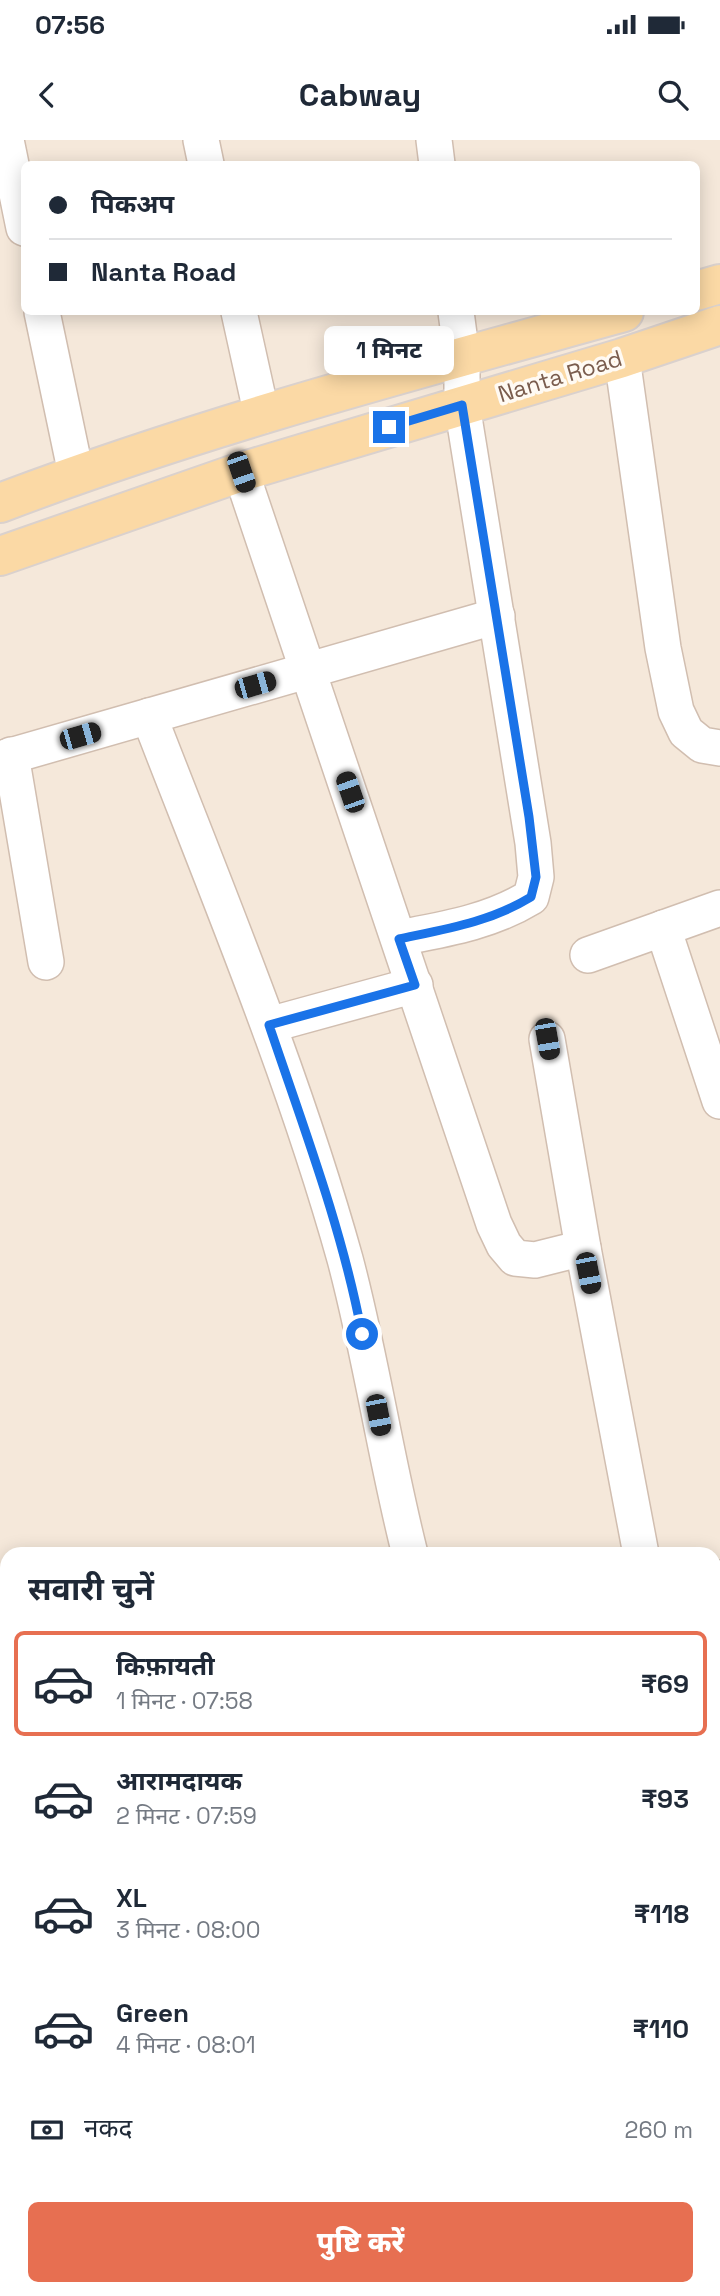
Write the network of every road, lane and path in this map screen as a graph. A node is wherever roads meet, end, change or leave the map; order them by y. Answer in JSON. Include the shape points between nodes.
{"nodes":[{"id":1,"x":6,"y":140,"type":"edge"},
{"id":2,"x":201,"y":140,"type":"edge"},
{"id":3,"x":434,"y":140,"type":"edge"},
{"id":4,"x":205,"y":161,"type":"edge"},
{"id":5,"x":438,"y":161,"type":"edge"},
{"id":6,"x":21,"y":213,"type":"edge"},
{"id":7,"x":720,"y":284,"type":"edge"},
{"id":8,"x":700,"y":290,"type":"edge"},
{"id":9,"x":43,"y":315,"type":"edge"},
{"id":10,"x":240,"y":315,"type":"edge"},
{"id":11,"x":456,"y":315,"type":"edge"},
{"id":12,"x":613,"y":315,"type":"edge"},
{"id":13,"x":720,"y":325,"type":"edge"},
{"id":14,"x":462,"y":357,"type":"junction"},
{"id":15,"x":622,"y":358,"type":"junction"},
{"id":16,"x":462,"y":405,"type":"junction"},
{"id":17,"x":262,"y":416,"type":"junction"},
{"id":18,"x":241,"y":472,"type":"junction"},
{"id":19,"x":76,"y":474,"type":"junction"},
{"id":20,"x":0,"y":503,"type":"edge"},
{"id":21,"x":0,"y":555,"type":"edge"},
{"id":22,"x":497,"y":615,"type":"junction"},
{"id":23,"x":308,"y":669,"type":"junction"},
{"id":24,"x":149,"y":716,"type":"junction"},
{"id":25,"x":720,"y":748,"type":"edge"},
{"id":26,"x":6,"y":757,"type":"edge"},
{"id":27,"x":720,"y":908,"type":"edge"},
{"id":28,"x":663,"y":928,"type":"junction"},
{"id":29,"x":399,"y":939,"type":"junction"},
{"id":30,"x":588,"y":955,"type":"dead end"},
{"id":31,"x":46,"y":962,"type":"dead end"},
{"id":32,"x":415,"y":985,"type":"junction"},
{"id":33,"x":269,"y":1025,"type":"junction"},
{"id":34,"x":547,"y":1039,"type":"dead end"},
{"id":35,"x":720,"y":1101,"type":"edge"},
{"id":36,"x":583,"y":1248,"type":"junction"},
{"id":37,"x":408,"y":1547,"type":"edge"},
{"id":38,"x":640,"y":1547,"type":"edge"}],
"edges":[{"from":1,"to":6,"type":"street"},
{"from":2,"to":4,"type":"street"},
{"from":3,"to":5,"type":"street"},
{"from":7,"to":8,"type":"main road"},
{"from":9,"to":19,"type":"street"},
{"from":10,"to":17,"type":"street"},
{"from":11,"to":14,"type":"street"},
{"from":12,"to":14,"type":"main road","name":"Nanta Road"},
{"from":13,"to":15,"type":"main road","name":"Nanta Road"},
{"from":14,"to":16,"type":"street"},
{"from":14,"to":17,"type":"main road","name":"Nanta Road"},
{"from":15,"to":16,"type":"main road","name":"Nanta Road"},
{"from":15,"to":25,"type":"street","via":[[676,711],[686,732],[702,745]]},
{"from":16,"to":18,"type":"main road","name":"Nanta Road"},
{"from":16,"to":22,"type":"street"},
{"from":17,"to":19,"type":"main road","name":"Nanta Road"},
{"from":18,"to":21,"type":"main road","name":"Nanta Road"},
{"from":18,"to":23,"type":"street"},
{"from":19,"to":20,"type":"main road","name":"Nanta Road"},
{"from":22,"to":23,"type":"street"},
{"from":22,"to":29,"type":"street","via":[[533,843],[536,877],[531,897],[483,921]]},
{"from":23,"to":24,"type":"street"},
{"from":23,"to":29,"type":"street"},
{"from":24,"to":26,"type":"street"},
{"from":24,"to":33,"type":"street"},
{"from":26,"to":31,"type":"street"},
{"from":27,"to":28,"type":"street"},
{"from":28,"to":30,"type":"street"},
{"from":28,"to":35,"type":"street"},
{"from":29,"to":32,"type":"street"},
{"from":32,"to":33,"type":"street"},
{"from":32,"to":36,"type":"street","via":[[504,1245],[515,1258],[535,1260]]},
{"from":33,"to":37,"type":"street","via":[[344,1258]]},
{"from":34,"to":36,"type":"street"},
{"from":36,"to":38,"type":"street"}]}
